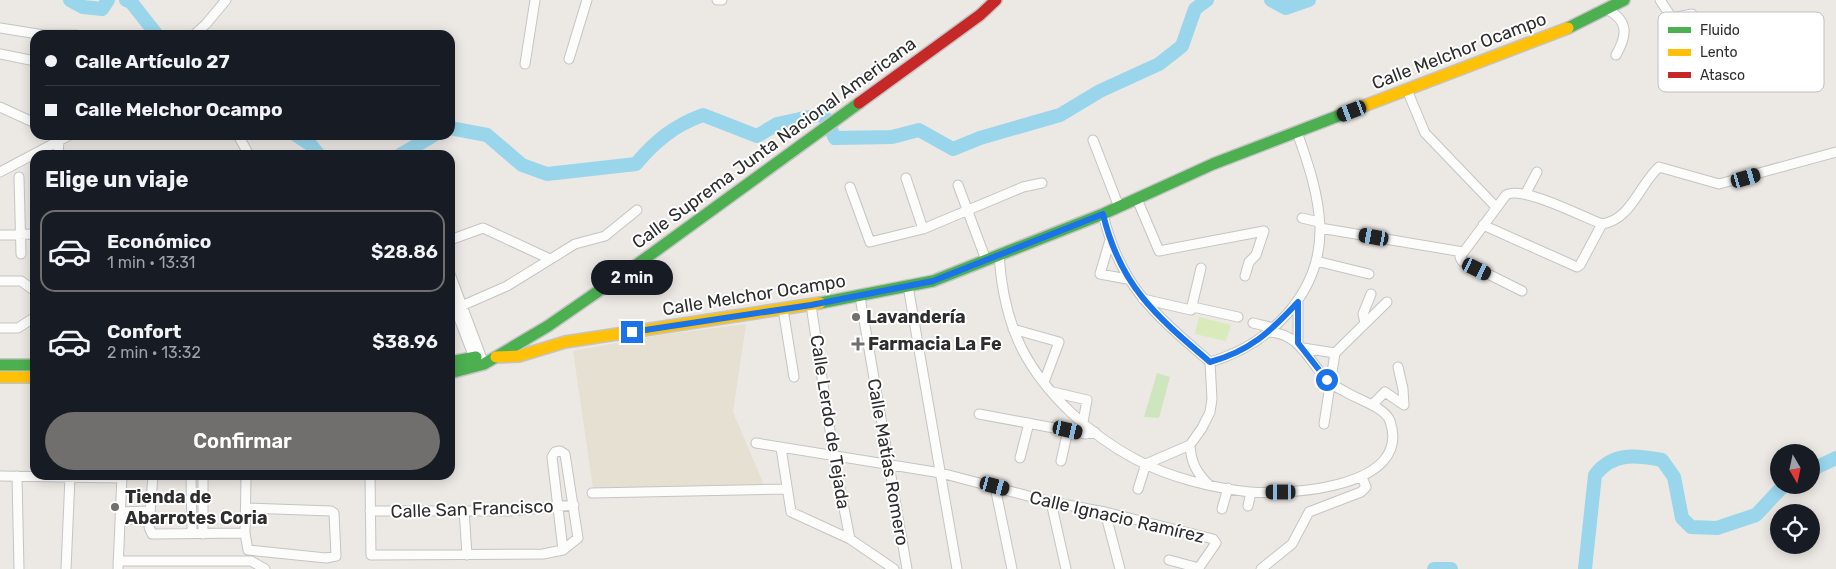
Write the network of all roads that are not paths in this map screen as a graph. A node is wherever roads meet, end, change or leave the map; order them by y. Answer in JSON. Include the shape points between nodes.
{"nodes":[{"id":1,"x":226,"y":0,"type":"edge"},
{"id":2,"x":535,"y":0,"type":"edge"},
{"id":3,"x":587,"y":0,"type":"edge"},
{"id":4,"x":593,"y":0,"type":"edge"},
{"id":5,"x":597,"y":0,"type":"edge"},
{"id":6,"x":718,"y":0,"type":"edge"},
{"id":7,"x":722,"y":0,"type":"edge"},
{"id":8,"x":996,"y":0,"type":"edge"},
{"id":9,"x":1624,"y":0,"type":"edge"},
{"id":10,"x":1660,"y":0,"type":"edge"},
{"id":11,"x":1608,"y":10,"type":"junction"},
{"id":12,"x":1668,"y":12,"type":"edge"},
{"id":13,"x":0,"y":28,"type":"edge"},
{"id":14,"x":199,"y":30,"type":"edge"},
{"id":15,"x":30,"y":33,"type":"edge"},
{"id":16,"x":0,"y":54,"type":"edge"},
{"id":17,"x":1616,"y":55,"type":"dead end"},
{"id":18,"x":569,"y":59,"type":"dead end"},
{"id":19,"x":30,"y":60,"type":"edge"},
{"id":20,"x":525,"y":64,"type":"dead end"},
{"id":21,"x":1407,"y":90,"type":"junction"},
{"id":22,"x":0,"y":107,"type":"edge"},
{"id":23,"x":30,"y":121,"type":"edge"},
{"id":24,"x":1297,"y":132,"type":"junction"},
{"id":25,"x":53,"y":140,"type":"edge"},
{"id":26,"x":1093,"y":140,"type":"dead end"},
{"id":27,"x":36,"y":150,"type":"edge"},
{"id":28,"x":1836,"y":152,"type":"edge"},
{"id":29,"x":30,"y":154,"type":"edge"},
{"id":30,"x":0,"y":172,"type":"edge"},
{"id":31,"x":1537,"y":172,"type":"dead end"},
{"id":32,"x":19,"y":177,"type":"dead end"},
{"id":33,"x":906,"y":178,"type":"dead end"},
{"id":34,"x":1042,"y":183,"type":"dead end"},
{"id":35,"x":958,"y":185,"type":"dead end"},
{"id":36,"x":850,"y":187,"type":"dead end"},
{"id":37,"x":1526,"y":193,"type":"junction"},
{"id":38,"x":1137,"y":199,"type":"junction"},
{"id":39,"x":1118,"y":207,"type":"junction"},
{"id":40,"x":1496,"y":207,"type":"junction"},
{"id":41,"x":637,"y":210,"type":"dead end"},
{"id":42,"x":968,"y":210,"type":"junction"},
{"id":43,"x":1103,"y":214,"type":"junction"},
{"id":44,"x":1302,"y":218,"type":"dead end"},
{"id":45,"x":1602,"y":224,"type":"junction"},
{"id":46,"x":1319,"y":225,"type":"junction"},
{"id":47,"x":1483,"y":225,"type":"junction"},
{"id":48,"x":923,"y":229,"type":"junction"},
{"id":49,"x":20,"y":234,"type":"junction"},
{"id":50,"x":30,"y":234,"type":"edge"},
{"id":51,"x":0,"y":235,"type":"edge"},
{"id":52,"x":455,"y":238,"type":"edge"},
{"id":53,"x":1110,"y":240,"type":"junction"},
{"id":54,"x":1463,"y":252,"type":"junction"},
{"id":55,"x":21,"y":254,"type":"dead end"},
{"id":56,"x":999,"y":254,"type":"junction"},
{"id":57,"x":550,"y":259,"type":"junction"},
{"id":58,"x":986,"y":260,"type":"junction"},
{"id":59,"x":1316,"y":261,"type":"junction"},
{"id":60,"x":1201,"y":268,"type":"dead end"},
{"id":61,"x":1246,"y":272,"type":"dead end"},
{"id":62,"x":1369,"y":274,"type":"dead end"},
{"id":63,"x":1127,"y":279,"type":"junction"},
{"id":64,"x":0,"y":281,"type":"edge"},
{"id":65,"x":908,"y":286,"type":"junction"},
{"id":66,"x":30,"y":288,"type":"edge"},
{"id":67,"x":1522,"y":291,"type":"dead end"},
{"id":68,"x":1371,"y":294,"type":"dead end"},
{"id":69,"x":860,"y":296,"type":"junction"},
{"id":70,"x":1141,"y":298,"type":"junction"},
{"id":71,"x":1298,"y":302,"type":"junction"},
{"id":72,"x":1387,"y":302,"type":"dead end"},
{"id":73,"x":811,"y":305,"type":"junction"},
{"id":74,"x":1193,"y":307,"type":"junction"},
{"id":75,"x":456,"y":308,"type":"edge"},
{"id":76,"x":784,"y":309,"type":"junction"},
{"id":77,"x":1238,"y":317,"type":"dead end"},
{"id":78,"x":30,"y":321,"type":"edge"},
{"id":79,"x":1253,"y":323,"type":"dead end"},
{"id":80,"x":1364,"y":323,"type":"junction"},
{"id":81,"x":0,"y":328,"type":"edge"},
{"id":82,"x":1013,"y":329,"type":"junction"},
{"id":83,"x":1272,"y":330,"type":"junction"},
{"id":84,"x":1300,"y":346,"type":"junction"},
{"id":85,"x":1335,"y":353,"type":"junction"},
{"id":86,"x":484,"y":360,"type":"junction"},
{"id":87,"x":455,"y":362,"type":"edge"},
{"id":88,"x":1210,"y":362,"type":"junction"},
{"id":89,"x":0,"y":365,"type":"edge"},
{"id":90,"x":30,"y":365,"type":"edge"},
{"id":91,"x":1398,"y":367,"type":"dead end"},
{"id":92,"x":455,"y":371,"type":"edge"},
{"id":93,"x":0,"y":377,"type":"edge"},
{"id":94,"x":30,"y":377,"type":"edge"},
{"id":95,"x":794,"y":378,"type":"dead end"},
{"id":96,"x":1044,"y":382,"type":"junction"},
{"id":97,"x":1331,"y":383,"type":"junction"},
{"id":98,"x":1052,"y":392,"type":"junction"},
{"id":99,"x":1372,"y":405,"type":"junction"},
{"id":100,"x":979,"y":414,"type":"dead end"},
{"id":101,"x":1083,"y":422,"type":"junction"},
{"id":102,"x":1029,"y":423,"type":"junction"},
{"id":103,"x":1324,"y":424,"type":"dead end"},
{"id":104,"x":1068,"y":430,"type":"junction"},
{"id":105,"x":1095,"y":432,"type":"junction"},
{"id":106,"x":756,"y":443,"type":"dead end"},
{"id":107,"x":1190,"y":445,"type":"junction"},
{"id":108,"x":782,"y":448,"type":"junction"},
{"id":109,"x":834,"y":457,"type":"junction"},
{"id":110,"x":1020,"y":458,"type":"dead end"},
{"id":111,"x":1061,"y":461,"type":"dead end"},
{"id":112,"x":887,"y":464,"type":"junction"},
{"id":113,"x":1146,"y":464,"type":"junction"},
{"id":114,"x":941,"y":473,"type":"junction"},
{"id":115,"x":0,"y":476,"type":"edge"},
{"id":116,"x":18,"y":476,"type":"junction"},
{"id":117,"x":30,"y":476,"type":"edge"},
{"id":118,"x":1362,"y":477,"type":"junction"},
{"id":119,"x":70,"y":480,"type":"edge"},
{"id":120,"x":122,"y":480,"type":"edge"},
{"id":121,"x":152,"y":480,"type":"edge"},
{"id":122,"x":191,"y":480,"type":"edge"},
{"id":123,"x":203,"y":480,"type":"edge"},
{"id":124,"x":244,"y":480,"type":"edge"},
{"id":125,"x":370,"y":480,"type":"edge"},
{"id":126,"x":1208,"y":484,"type":"junction"},
{"id":127,"x":995,"y":486,"type":"junction"},
{"id":128,"x":1228,"y":488,"type":"junction"},
{"id":129,"x":786,"y":489,"type":"junction"},
{"id":130,"x":1138,"y":489,"type":"dead end"},
{"id":131,"x":1251,"y":492,"type":"junction"},
{"id":132,"x":592,"y":493,"type":"dead end"},
{"id":133,"x":1051,"y":502,"type":"junction"},
{"id":134,"x":574,"y":505,"type":"junction"},
{"id":135,"x":1248,"y":506,"type":"dead end"},
{"id":136,"x":560,"y":507,"type":"junction"},
{"id":137,"x":246,"y":508,"type":"junction"},
{"id":138,"x":1222,"y":508,"type":"dead end"},
{"id":139,"x":464,"y":510,"type":"junction"},
{"id":140,"x":370,"y":511,"type":"junction"},
{"id":141,"x":1105,"y":512,"type":"junction"},
{"id":142,"x":149,"y":515,"type":"junction"},
{"id":143,"x":120,"y":516,"type":"junction"},
{"id":144,"x":192,"y":533,"type":"junction"},
{"id":145,"x":245,"y":533,"type":"junction"},
{"id":146,"x":203,"y":534,"type":"junction"},
{"id":147,"x":850,"y":539,"type":"junction"},
{"id":148,"x":563,"y":550,"type":"junction"},
{"id":149,"x":466,"y":555,"type":"junction"},
{"id":150,"x":1169,"y":560,"type":"dead end"},
{"id":151,"x":118,"y":565,"type":"edge"},
{"id":152,"x":1199,"y":568,"type":"edge"},
{"id":153,"x":19,"y":569,"type":"edge"},
{"id":154,"x":66,"y":569,"type":"edge"},
{"id":155,"x":265,"y":569,"type":"edge"},
{"id":156,"x":894,"y":569,"type":"edge"},
{"id":157,"x":906,"y":569,"type":"edge"},
{"id":158,"x":957,"y":569,"type":"edge"},
{"id":159,"x":1012,"y":569,"type":"edge"},
{"id":160,"x":1066,"y":569,"type":"edge"},
{"id":161,"x":1120,"y":569,"type":"edge"},
{"id":162,"x":1261,"y":569,"type":"edge"}],
"edges":[{"from":1,"to":14,"type":"street"},
{"from":2,"to":20,"type":"street"},
{"from":3,"to":18,"type":"street"},
{"from":4,"to":5,"type":"street"},
{"from":6,"to":7,"type":"street"},
{"from":8,"to":86,"type":"street","name":"Calle Suprema Junta Nacional Americana","via":[[854,108],[639,263],[548,326]]},
{"from":9,"to":11,"type":"street","name":"Calle Melchor Ocampo"},
{"from":10,"to":12,"type":"street"},
{"from":11,"to":17,"type":"street","via":[[1619,16],[1624,28],[1624,37]]},
{"from":11,"to":21,"type":"street","name":"Calle Melchor Ocampo","via":[[1576,26]]},
{"from":13,"to":15,"type":"street"},
{"from":16,"to":19,"type":"street"},
{"from":21,"to":24,"type":"street","name":"Calle Melchor Ocampo"},
{"from":21,"to":40,"type":"street","via":[[1425,133]]},
{"from":22,"to":23,"type":"street"},
{"from":24,"to":38,"type":"street","name":"Calle Melchor Ocampo","via":[[1213,164]]},
{"from":24,"to":46,"type":"street","via":[[1308,164]]},
{"from":25,"to":27,"type":"street"},
{"from":26,"to":39,"type":"street"},
{"from":28,"to":45,"type":"street","via":[[1720,184],[1659,167],[1627,210],[1610,223]]},
{"from":29,"to":30,"type":"street"},
{"from":31,"to":37,"type":"street"},
{"from":32,"to":49,"type":"street"},
{"from":33,"to":48,"type":"street"},
{"from":34,"to":42,"type":"street","via":[[1023,187]]},
{"from":35,"to":42,"type":"street"},
{"from":36,"to":48,"type":"street","via":[[870,242]]},
{"from":37,"to":40,"type":"street","via":[[1511,192]]},
{"from":37,"to":45,"type":"street"},
{"from":38,"to":39,"type":"street","name":"Calle Melchor Ocampo"},
{"from":38,"to":61,"type":"street","via":[[1159,251],[1264,231]]},
{"from":39,"to":43,"type":"street","name":"Calle Melchor Ocampo"},
{"from":40,"to":47,"type":"street"},
{"from":41,"to":57,"type":"street","via":[[605,236],[575,244]]},
{"from":42,"to":48,"type":"street"},
{"from":42,"to":58,"type":"street"},
{"from":43,"to":53,"type":"street"},
{"from":43,"to":56,"type":"street","name":"Calle Melchor Ocampo"},
{"from":44,"to":46,"type":"street"},
{"from":45,"to":47,"type":"street","via":[[1577,267]]},
{"from":46,"to":54,"type":"street"},
{"from":46,"to":59,"type":"street"},
{"from":47,"to":54,"type":"street"},
{"from":49,"to":50,"type":"street"},
{"from":49,"to":51,"type":"street"},
{"from":49,"to":55,"type":"street"},
{"from":52,"to":57,"type":"street","via":[[483,228]]},
{"from":53,"to":63,"type":"street"},
{"from":53,"to":63,"type":"street","via":[[1100,274]]},
{"from":54,"to":67,"type":"street","via":[[1462,262]]},
{"from":56,"to":58,"type":"street","name":"Calle Melchor Ocampo"},
{"from":56,"to":82,"type":"street"},
{"from":57,"to":75,"type":"street","via":[[507,286]]},
{"from":58,"to":65,"type":"street","name":"Calle Melchor Ocampo","via":[[933,281]]},
{"from":59,"to":62,"type":"street"},
{"from":59,"to":71,"type":"street"},
{"from":60,"to":74,"type":"street"},
{"from":63,"to":70,"type":"street"},
{"from":64,"to":66,"type":"street","via":[[20,281]]},
{"from":65,"to":69,"type":"street","name":"Calle Melchor Ocampo"},
{"from":65,"to":114,"type":"street"},
{"from":68,"to":80,"type":"street","via":[[1363,314]]},
{"from":69,"to":73,"type":"street","name":"Calle Melchor Ocampo"},
{"from":69,"to":112,"type":"street","name":"Calle Matías Romero"},
{"from":70,"to":74,"type":"street","via":[[1186,310]]},
{"from":70,"to":88,"type":"street"},
{"from":71,"to":83,"type":"street"},
{"from":71,"to":84,"type":"street"},
{"from":72,"to":80,"type":"street"},
{"from":73,"to":76,"type":"street","name":"Calle Melchor Ocampo"},
{"from":73,"to":109,"type":"street","name":"Calle Lerdo de Tejada"},
{"from":74,"to":77,"type":"street"},
{"from":75,"to":86,"type":"street"},
{"from":76,"to":86,"type":"street","name":"Calle Melchor Ocampo","via":[[565,342],[520,356]]},
{"from":76,"to":95,"type":"street"},
{"from":78,"to":81,"type":"street","via":[[18,328]]},
{"from":79,"to":83,"type":"street"},
{"from":80,"to":85,"type":"street"},
{"from":82,"to":96,"type":"street"},
{"from":82,"to":96,"type":"street","via":[[1059,342]]},
{"from":83,"to":84,"type":"street"},
{"from":83,"to":88,"type":"street","via":[[1250,346]]},
{"from":84,"to":85,"type":"street"},
{"from":84,"to":97,"type":"street"},
{"from":85,"to":97,"type":"street"},
{"from":86,"to":87,"type":"street","name":"Calle Suprema Junta Nacional Americana"},
{"from":86,"to":92,"type":"street","name":"Calle Suprema Junta Nacional Americana"},
{"from":88,"to":107,"type":"street","via":[[1210,412]]},
{"from":89,"to":90,"type":"street"},
{"from":91,"to":99,"type":"street","via":[[1404,405],[1386,392]]},
{"from":93,"to":94,"type":"street"},
{"from":96,"to":98,"type":"street"},
{"from":97,"to":99,"type":"street"},
{"from":97,"to":103,"type":"street"},
{"from":98,"to":101,"type":"street"},
{"from":98,"to":101,"type":"street","via":[[1087,400]]},
{"from":99,"to":118,"type":"street","via":[[1386,414],[1390,422],[1391,442],[1382,462]]},
{"from":100,"to":102,"type":"street"},
{"from":101,"to":105,"type":"street"},
{"from":102,"to":104,"type":"street"},
{"from":102,"to":110,"type":"street"},
{"from":104,"to":105,"type":"street","via":[[1086,434]]},
{"from":104,"to":111,"type":"street"},
{"from":105,"to":113,"type":"street"},
{"from":106,"to":108,"type":"street","name":"Calle Ignacio Ramírez"},
{"from":107,"to":113,"type":"street"},
{"from":107,"to":126,"type":"street","via":[[1196,472]]},
{"from":108,"to":109,"type":"street","name":"Calle Ignacio Ramírez"},
{"from":108,"to":129,"type":"street"},
{"from":109,"to":112,"type":"street","name":"Calle Ignacio Ramírez"},
{"from":109,"to":147,"type":"street","name":"Calle Lerdo de Tejada"},
{"from":112,"to":114,"type":"street","name":"Calle Ignacio Ramírez"},
{"from":112,"to":157,"type":"street","name":"Calle Matías Romero"},
{"from":113,"to":126,"type":"street"},
{"from":113,"to":130,"type":"street"},
{"from":114,"to":127,"type":"street","name":"Calle Ignacio Ramírez"},
{"from":114,"to":158,"type":"street"},
{"from":115,"to":116,"type":"street"},
{"from":116,"to":117,"type":"street"},
{"from":116,"to":153,"type":"street"},
{"from":118,"to":131,"type":"street","via":[[1330,488]]},
{"from":118,"to":162,"type":"street","via":[[1366,486],[1361,492],[1309,512],[1292,544]]},
{"from":119,"to":154,"type":"street"},
{"from":120,"to":143,"type":"street"},
{"from":121,"to":142,"type":"street"},
{"from":122,"to":144,"type":"street"},
{"from":123,"to":146,"type":"street"},
{"from":124,"to":137,"type":"street"},
{"from":125,"to":140,"type":"street"},
{"from":126,"to":128,"type":"street"},
{"from":127,"to":133,"type":"street","name":"Calle Ignacio Ramírez"},
{"from":127,"to":159,"type":"street"},
{"from":128,"to":131,"type":"street"},
{"from":128,"to":138,"type":"street"},
{"from":129,"to":132,"type":"street"},
{"from":129,"to":147,"type":"street","via":[[791,512]]},
{"from":131,"to":135,"type":"street"},
{"from":133,"to":141,"type":"street","name":"Calle Ignacio Ramírez"},
{"from":133,"to":160,"type":"street"},
{"from":134,"to":136,"type":"street","name":"Calle San Francisco"},
{"from":134,"to":136,"type":"street","via":[[565,454],[560,451],[552,455]]},
{"from":134,"to":148,"type":"street","via":[[578,538]]},
{"from":136,"to":139,"type":"street","name":"Calle San Francisco"},
{"from":136,"to":148,"type":"street"},
{"from":137,"to":145,"type":"street"},
{"from":137,"to":145,"type":"street","via":[[331,511],[336,520],[336,556],[326,558],[248,550]]},
{"from":139,"to":140,"type":"street","name":"Calle San Francisco"},
{"from":139,"to":149,"type":"street"},
{"from":140,"to":149,"type":"street","via":[[371,555]]},
{"from":141,"to":152,"type":"street","name":"Calle Ignacio Ramírez","via":[[1213,539],[1216,544]]},
{"from":141,"to":161,"type":"street"},
{"from":142,"to":143,"type":"street"},
{"from":142,"to":144,"type":"street","via":[[152,534]]},
{"from":143,"to":151,"type":"street"},
{"from":144,"to":146,"type":"street"},
{"from":145,"to":146,"type":"street"},
{"from":147,"to":156,"type":"street"},
{"from":148,"to":149,"type":"street","via":[[543,554]]},
{"from":150,"to":152,"type":"street"},
{"from":151,"to":155,"type":"street","via":[[251,561]]}]}
